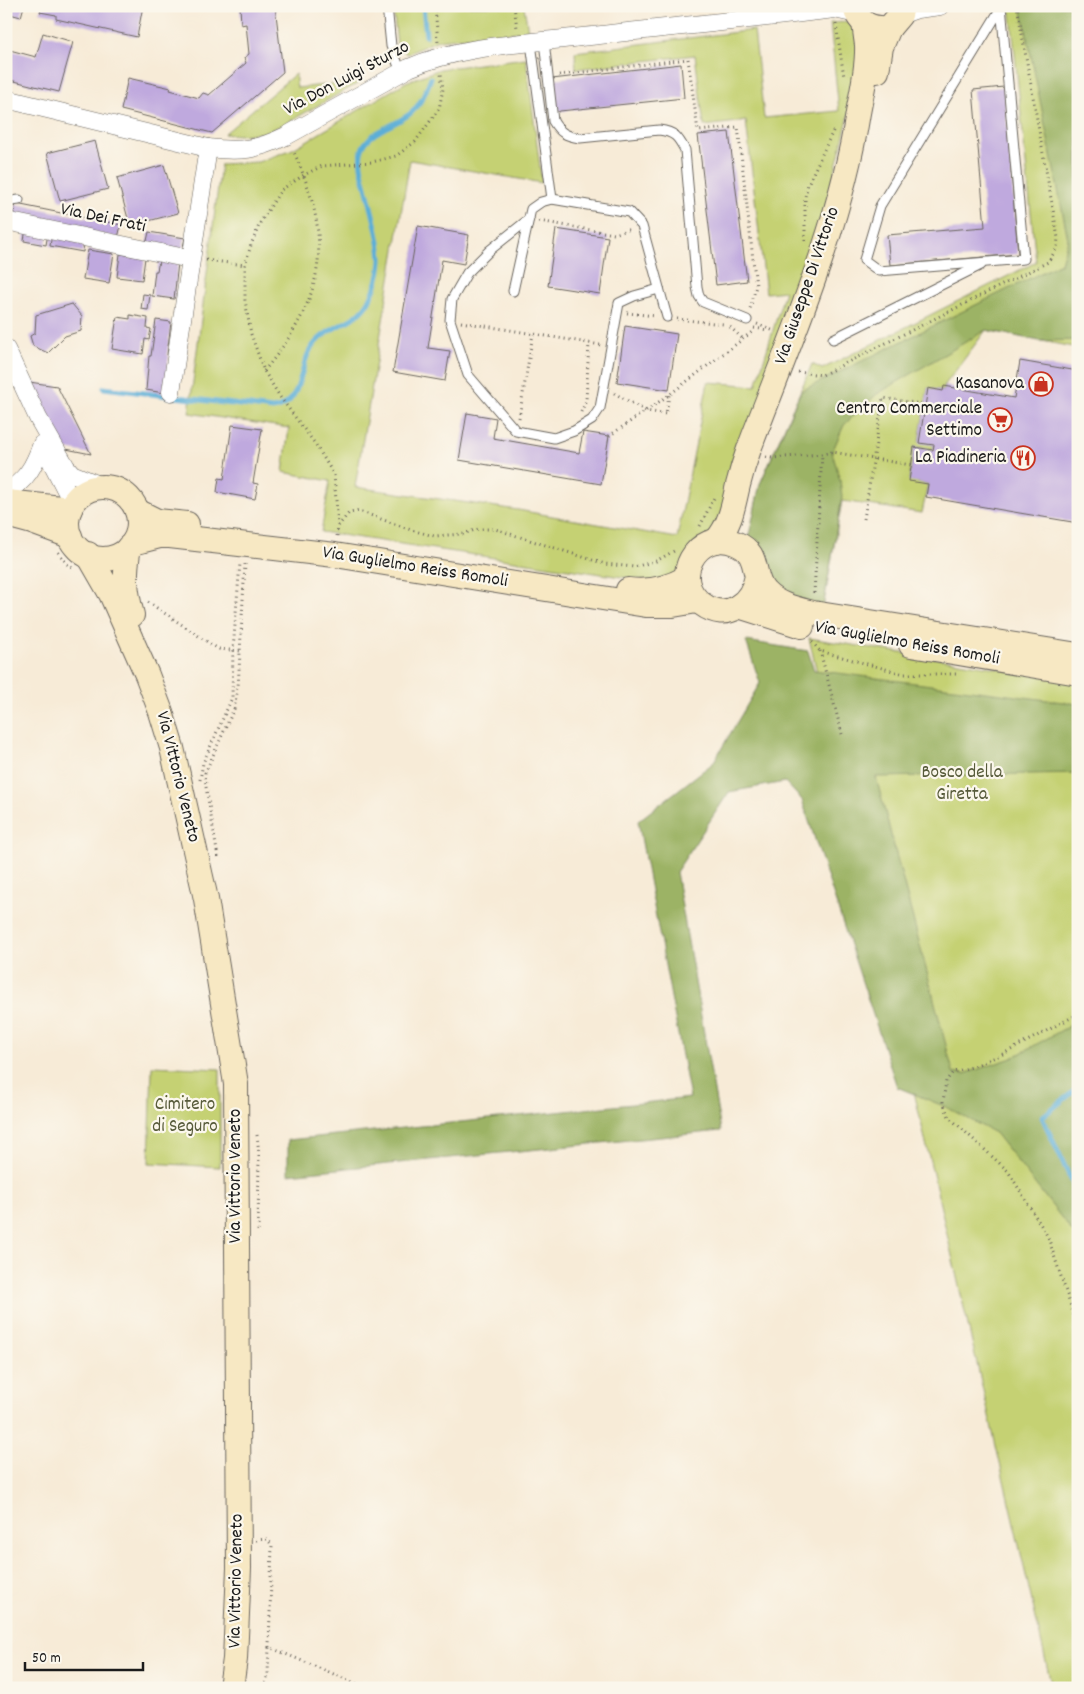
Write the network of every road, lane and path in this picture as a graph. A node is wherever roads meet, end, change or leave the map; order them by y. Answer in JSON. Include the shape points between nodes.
{"nodes":[{"id":1,"x":387,"y":6,"type":"edge"},
{"id":2,"x":435,"y":6,"type":"edge"},
{"id":3,"x":514,"y":6,"type":"edge"},
{"id":4,"x":940,"y":6,"type":"edge"},
{"id":5,"x":1017,"y":6,"type":"edge"},
{"id":6,"x":1001,"y":7,"type":"edge"},
{"id":7,"x":850,"y":12,"type":"edge"},
{"id":8,"x":904,"y":13,"type":"edge"},
{"id":9,"x":531,"y":43,"type":"junction"},
{"id":10,"x":438,"y":47,"type":"dead end"},
{"id":11,"x":440,"y":69,"type":"dead end"},
{"id":12,"x":401,"y":72,"type":"junction"},
{"id":13,"x":548,"y":76,"type":"junction"},
{"id":14,"x":845,"y":87,"type":"dead end"},
{"id":15,"x":6,"y":99,"type":"edge"},
{"id":16,"x":838,"y":121,"type":"dead end"},
{"id":17,"x":286,"y":136,"type":"junction"},
{"id":18,"x":208,"y":148,"type":"junction"},
{"id":19,"x":304,"y":175,"type":"junction"},
{"id":20,"x":552,"y":199,"type":"junction"},
{"id":21,"x":19,"y":200,"type":"dead end"},
{"id":22,"x":6,"y":202,"type":"edge"},
{"id":23,"x":528,"y":219,"type":"junction"},
{"id":24,"x":6,"y":221,"type":"edge"},
{"id":25,"x":642,"y":226,"type":"junction"},
{"id":26,"x":805,"y":250,"type":"dead end"},
{"id":27,"x":190,"y":259,"type":"junction"},
{"id":28,"x":986,"y":262,"type":"junction"},
{"id":29,"x":246,"y":265,"type":"junction"},
{"id":30,"x":659,"y":289,"type":"junction"},
{"id":31,"x":513,"y":291,"type":"dead end"},
{"id":32,"x":617,"y":312,"type":"junction"},
{"id":33,"x":667,"y":317,"type":"junction"},
{"id":34,"x":450,"y":320,"type":"junction"},
{"id":35,"x":747,"y":324,"type":"junction"},
{"id":36,"x":728,"y":325,"type":"junction"},
{"id":37,"x":737,"y":326,"type":"dead end"},
{"id":38,"x":756,"y":328,"type":"junction"},
{"id":39,"x":773,"y":330,"type":"junction"},
{"id":40,"x":778,"y":333,"type":"dead end"},
{"id":41,"x":533,"y":334,"type":"junction"},
{"id":42,"x":742,"y":339,"type":"junction"},
{"id":43,"x":833,"y":339,"type":"dead end"},
{"id":44,"x":589,"y":343,"type":"junction"},
{"id":45,"x":611,"y":347,"type":"junction"},
{"id":46,"x":6,"y":349,"type":"edge"},
{"id":47,"x":792,"y":371,"type":"junction"},
{"id":48,"x":264,"y":372,"type":"junction"},
{"id":49,"x":604,"y":388,"type":"junction"},
{"id":50,"x":171,"y":392,"type":"dead end"},
{"id":51,"x":669,"y":395,"type":"junction"},
{"id":52,"x":921,"y":404,"type":"dead end"},
{"id":53,"x":646,"y":411,"type":"junction"},
{"id":54,"x":577,"y":416,"type":"dead end"},
{"id":55,"x":38,"y":418,"type":"junction"},
{"id":56,"x":516,"y":431,"type":"junction"},
{"id":57,"x":609,"y":436,"type":"dead end"},
{"id":58,"x":42,"y":444,"type":"junction"},
{"id":59,"x":822,"y":454,"type":"junction"},
{"id":60,"x":761,"y":455,"type":"junction"},
{"id":61,"x":873,"y":459,"type":"junction"},
{"id":62,"x":911,"y":465,"type":"dead end"},
{"id":63,"x":104,"y":487,"type":"junction"},
{"id":64,"x":6,"y":492,"type":"edge"},
{"id":65,"x":715,"y":495,"type":"dead end"},
{"id":66,"x":6,"y":502,"type":"edge"},
{"id":67,"x":71,"y":507,"type":"junction"},
{"id":68,"x":137,"y":511,"type":"junction"},
{"id":69,"x":6,"y":515,"type":"edge"},
{"id":70,"x":864,"y":519,"type":"dead end"},
{"id":71,"x":707,"y":535,"type":"junction"},
{"id":72,"x":70,"y":536,"type":"junction"},
{"id":73,"x":131,"y":545,"type":"junction"},
{"id":74,"x":743,"y":547,"type":"junction"},
{"id":75,"x":677,"y":549,"type":"dead end"},
{"id":76,"x":88,"y":554,"type":"junction"},
{"id":77,"x":240,"y":562,"type":"dead end"},
{"id":78,"x":757,"y":576,"type":"junction"},
{"id":79,"x":686,"y":578,"type":"junction"},
{"id":80,"x":144,"y":599,"type":"dead end"},
{"id":81,"x":697,"y":600,"type":"junction"},
{"id":82,"x":739,"y":606,"type":"junction"},
{"id":83,"x":813,"y":614,"type":"junction"},
{"id":84,"x":233,"y":650,"type":"junction"},
{"id":85,"x":240,"y":650,"type":"dead end"},
{"id":86,"x":820,"y":650,"type":"dead end"},
{"id":87,"x":1078,"y":655,"type":"edge"},
{"id":88,"x":1078,"y":673,"type":"edge"},
{"id":89,"x":147,"y":675,"type":"junction"},
{"id":90,"x":842,"y":734,"type":"dead end"},
{"id":91,"x":200,"y":779,"type":"dead end"},
{"id":92,"x":1078,"y":1014,"type":"edge"},
{"id":93,"x":1078,"y":1356,"type":"edge"},
{"id":94,"x":256,"y":1540,"type":"dead end"},
{"id":95,"x":269,"y":1648,"type":"junction"},
{"id":96,"x":231,"y":1688,"type":"edge"},
{"id":97,"x":264,"y":1688,"type":"edge"},
{"id":98,"x":367,"y":1688,"type":"edge"}],
"edges":[{"from":1,"to":12,"type":"lane","via":[[391,46]]},
{"from":2,"to":10,"type":"path"},
{"from":3,"to":9,"type":"path"},
{"from":4,"to":8,"type":"street"},
{"from":5,"to":47,"type":"path","via":[[1058,248],[1048,262],[822,375]]},
{"from":6,"to":28,"type":"lane","via":[[1024,259]]},
{"from":6,"to":28,"type":"lane","via":[[880,206],[864,260],[879,271]]},
{"from":7,"to":8,"type":"street","via":[[876,28]]},
{"from":7,"to":9,"type":"street","name":"Via Don Luigi Sturzo"},
{"from":7,"to":14,"type":"path"},
{"from":7,"to":71,"type":"street","name":"Via Giuseppe Di Vittorio","via":[[867,47],[850,158],[806,299],[748,452],[730,519],[725,531]]},
{"from":8,"to":47,"type":"street","name":"Via Giuseppe Di Vittorio","via":[[881,47],[864,152],[841,231]]},
{"from":9,"to":12,"type":"street","name":"Via Don Luigi Sturzo","via":[[452,53]]},
{"from":9,"to":13,"type":"lane"},
{"from":9,"to":20,"type":"lane"},
{"from":11,"to":19,"type":"path","via":[[442,100],[415,142],[396,156],[372,162],[322,166]]},
{"from":12,"to":17,"type":"street","name":"Via Don Luigi Sturzo"},
{"from":13,"to":35,"type":"lane","via":[[553,121],[559,131],[568,136],[580,138],[659,130],[671,132],[679,140],[685,150],[699,296],[703,302]]},
{"from":13,"to":35,"type":"path","via":[[688,59],[698,132],[738,127],[756,286]]},
{"from":15,"to":18,"type":"street","name":"Via Don Luigi Sturzo"},
{"from":16,"to":26,"type":"path","via":[[808,184]]},
{"from":17,"to":18,"type":"street","name":"Via Don Luigi Sturzo","via":[[265,146],[245,150]]},
{"from":17,"to":19,"type":"path"},
{"from":18,"to":27,"type":"street"},
{"from":19,"to":29,"type":"path","via":[[281,190],[260,222]]},
{"from":19,"to":48,"type":"path","via":[[315,210],[318,268],[312,295],[298,326]]},
{"from":20,"to":23,"type":"lane","via":[[531,209]]},
{"from":20,"to":25,"type":"lane","via":[[630,212]]},
{"from":21,"to":22,"type":"lane"},
{"from":23,"to":25,"type":"path","via":[[614,234]]},
{"from":23,"to":31,"type":"lane"},
{"from":23,"to":34,"type":"lane","via":[[467,273],[452,299]]},
{"from":24,"to":27,"type":"street","name":"Via Dei Frati"},
{"from":25,"to":30,"type":"lane"},
{"from":27,"to":29,"type":"path"},
{"from":27,"to":50,"type":"street"},
{"from":28,"to":43,"type":"lane"},
{"from":29,"to":48,"type":"path","via":[[245,300],[251,334]]},
{"from":30,"to":32,"type":"lane","via":[[626,299],[619,303]]},
{"from":30,"to":33,"type":"lane"},
{"from":32,"to":33,"type":"path"},
{"from":32,"to":45,"type":"lane"},
{"from":33,"to":36,"type":"path"},
{"from":34,"to":41,"type":"path"},
{"from":34,"to":56,"type":"lane","via":[[468,375]]},
{"from":35,"to":38,"type":"path"},
{"from":35,"to":39,"type":"path"},
{"from":36,"to":37,"type":"path"},
{"from":36,"to":42,"type":"path"},
{"from":38,"to":39,"type":"path"},
{"from":38,"to":42,"type":"path"},
{"from":39,"to":40,"type":"path"},
{"from":41,"to":44,"type":"path"},
{"from":41,"to":56,"type":"path"},
{"from":42,"to":51,"type":"path"},
{"from":44,"to":45,"type":"path"},
{"from":44,"to":54,"type":"path","via":[[586,401]]},
{"from":45,"to":49,"type":"lane"},
{"from":46,"to":55,"type":"street"},
{"from":47,"to":60,"type":"street","name":"Via Giuseppe Di Vittorio"},
{"from":48,"to":75,"type":"path","via":[[334,475],[338,526],[350,513],[359,511],[434,536],[495,529],[605,564],[634,567],[656,562]]},
{"from":49,"to":53,"type":"path"},
{"from":49,"to":56,"type":"lane","via":[[600,408],[592,420],[574,431],[554,438]]},
{"from":51,"to":53,"type":"path"},
{"from":51,"to":53,"type":"path","via":[[666,414]]},
{"from":52,"to":61,"type":"path","via":[[883,398]]},
{"from":53,"to":57,"type":"path"},
{"from":55,"to":58,"type":"street"},
{"from":55,"to":63,"type":"street","via":[[72,474]]},
{"from":58,"to":64,"type":"street","via":[[33,467]]},
{"from":58,"to":67,"type":"street"},
{"from":59,"to":60,"type":"path","via":[[772,458]]},
{"from":59,"to":61,"type":"path","via":[[832,452]]},
{"from":59,"to":83,"type":"path"},
{"from":60,"to":74,"type":"street","name":"Via Giuseppe Di Vittorio","via":[[742,523]]},
{"from":61,"to":62,"type":"path"},
{"from":61,"to":70,"type":"path"},
{"from":63,"to":67,"type":"street","via":[[85,492]]},
{"from":63,"to":68,"type":"street","via":[[123,493]]},
{"from":65,"to":71,"type":"path"},
{"from":66,"to":67,"type":"street"},
{"from":67,"to":72,"type":"street","via":[[67,523]]},
{"from":68,"to":73,"type":"street","via":[[139,523]]},
{"from":68,"to":79,"type":"street","name":"Via Guglielmo Reiss Romoli","via":[[157,521],[336,544],[636,591],[671,586]]},
{"from":69,"to":72,"type":"street"},
{"from":71,"to":74,"type":"street"},
{"from":71,"to":79,"type":"street","via":[[706,544],[694,554],[687,568]]},
{"from":72,"to":76,"type":"street","via":[[76,547]]},
{"from":73,"to":76,"type":"street","via":[[111,558]]},
{"from":73,"to":81,"type":"street","name":"Via Guglielmo Reiss Romoli","via":[[170,536],[335,555],[646,605],[673,605]]},
{"from":73,"to":89,"type":"street","via":[[125,588]]},
{"from":74,"to":78,"type":"street","via":[[753,560]]},
{"from":76,"to":89,"type":"street","via":[[111,594]]},
{"from":77,"to":84,"type":"path"},
{"from":78,"to":82,"type":"street","via":[[755,588]]},
{"from":78,"to":83,"type":"street","name":"Via Guglielmo Reiss Romoli","via":[[764,592],[777,602]]},
{"from":79,"to":81,"type":"street"},
{"from":80,"to":84,"type":"path","via":[[212,645]]},
{"from":81,"to":82,"type":"street","via":[[717,611]]},
{"from":82,"to":88,"type":"street","name":"Via Guglielmo Reiss Romoli","via":[[811,629]]},
{"from":83,"to":87,"type":"street","name":"Via Guglielmo Reiss Romoli"},
{"from":84,"to":85,"type":"path"},
{"from":84,"to":91,"type":"path","via":[[232,698],[203,762]]},
{"from":86,"to":90,"type":"path"},
{"from":89,"to":96,"type":"street","name":"Via Vittorio Veneto","via":[[172,748],[204,890],[236,1084],[239,1568]]},
{"from":92,"to":93,"type":"path","via":[[1005,1054],[953,1072],[946,1081],[943,1102],[949,1117],[1008,1171],[1048,1237],[1076,1322]]},
{"from":94,"to":95,"type":"path","via":[[267,1539],[272,1545]]},
{"from":95,"to":97,"type":"path"},
{"from":95,"to":98,"type":"path"}]}
